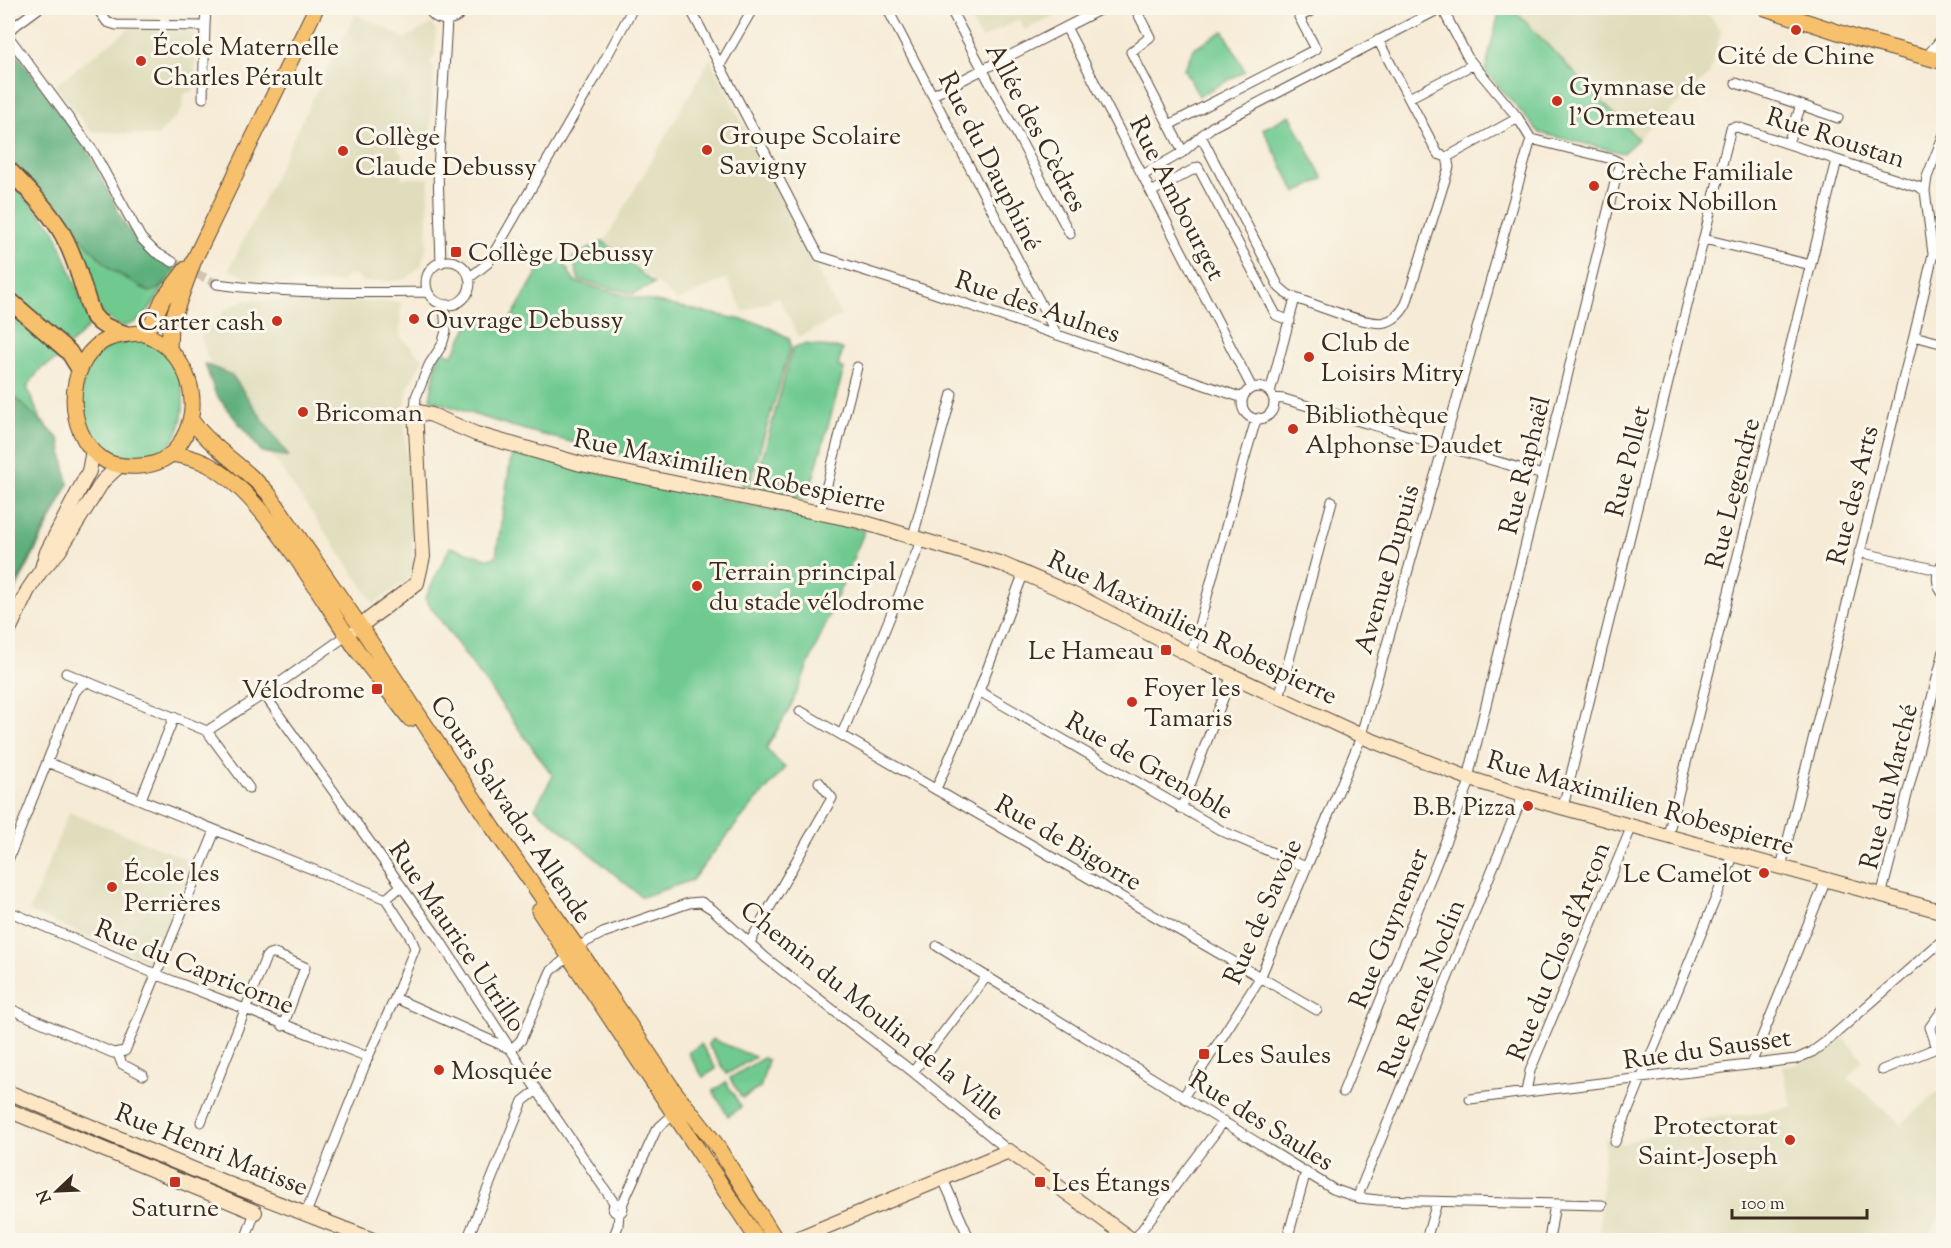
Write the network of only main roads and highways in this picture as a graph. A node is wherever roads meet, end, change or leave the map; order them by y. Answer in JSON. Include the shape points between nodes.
{"nodes":[{"id":1,"x":316,"y":8,"type":"edge"},
{"id":2,"x":1765,"y":8,"type":"edge"},
{"id":3,"x":1944,"y":62,"type":"edge"},
{"id":4,"x":8,"y":169,"type":"edge"},
{"id":5,"x":194,"y":260,"type":"junction"},
{"id":6,"x":8,"y":299,"type":"edge"},
{"id":7,"x":133,"y":334,"type":"junction"},
{"id":8,"x":169,"y":348,"type":"junction"},
{"id":9,"x":79,"y":368,"type":"junction"},
{"id":10,"x":191,"y":420,"type":"junction"},
{"id":11,"x":172,"y":454,"type":"junction"},
{"id":12,"x":354,"y":631,"type":"junction"},
{"id":13,"x":574,"y":953,"type":"junction"},
{"id":14,"x":758,"y":1240,"type":"edge"},
{"id":15,"x":776,"y":1240,"type":"edge"}],
"edges":[{"from":1,"to":5,"type":"main road"},
{"from":2,"to":3,"type":"main road"},
{"from":4,"to":7,"type":"highway","via":[[48,211],[60,230],[97,321],[102,326]]},
{"from":5,"to":7,"type":"main road","via":[[163,299],[154,320]]},
{"from":5,"to":8,"type":"main road","via":[[170,326]]},
{"from":6,"to":9,"type":"highway","via":[[69,352]]},
{"from":7,"to":8,"type":"main road","via":[[155,338]]},
{"from":7,"to":9,"type":"main road","via":[[102,342]]},
{"from":8,"to":10,"type":"main road","via":[[189,381]]},
{"from":9,"to":11,"type":"main road","via":[[74,404],[84,437],[100,458],[120,465],[145,466]]},
{"from":10,"to":11,"type":"main road"},
{"from":10,"to":12,"type":"main road","name":"Cours Salvador Allende","via":[[204,437],[268,493]]},
{"from":11,"to":12,"type":"main road","name":"Cours Salvador Allende","via":[[208,464],[250,498]]},
{"from":12,"to":13,"type":"main road","name":"Cours Salvador Allende","via":[[413,723]]},
{"from":13,"to":14,"type":"main road","name":"Cours Salvador Allende"},
{"from":13,"to":15,"type":"main road","name":"Cours Salvador Allende","via":[[715,1143]]}]}
